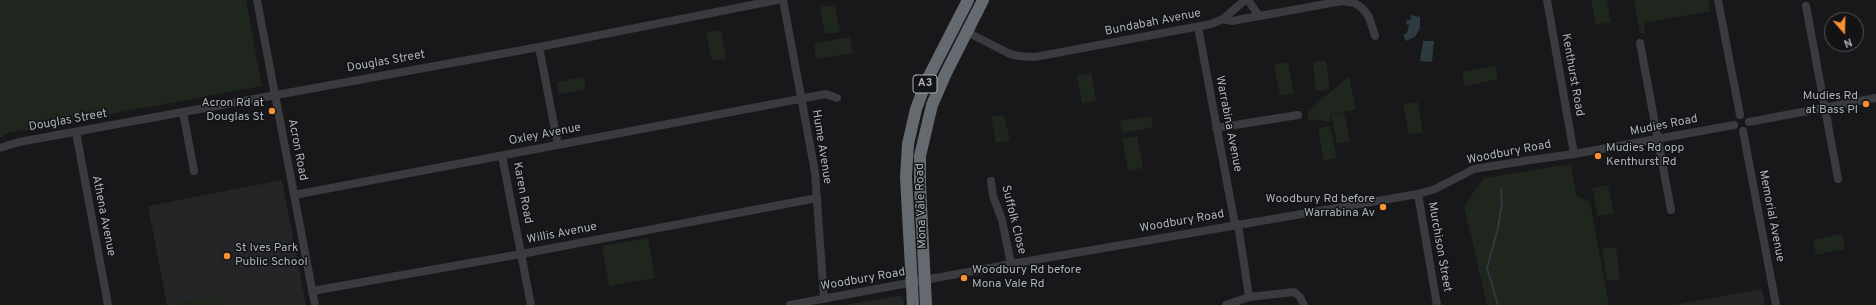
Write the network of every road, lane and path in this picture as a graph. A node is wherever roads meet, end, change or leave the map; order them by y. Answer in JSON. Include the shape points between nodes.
{"nodes":[{"id":1,"x":257,"y":0,"type":"edge"},
{"id":2,"x":777,"y":0,"type":"edge"},
{"id":3,"x":783,"y":0,"type":"edge"},
{"id":4,"x":968,"y":0,"type":"edge"},
{"id":5,"x":983,"y":0,"type":"edge"},
{"id":6,"x":1247,"y":0,"type":"edge"},
{"id":7,"x":1547,"y":0,"type":"edge"},
{"id":8,"x":1718,"y":0,"type":"edge"},
{"id":9,"x":1806,"y":6,"type":"dead end"},
{"id":10,"x":1259,"y":16,"type":"junction"},
{"id":11,"x":1223,"y":18,"type":"junction"},
{"id":12,"x":1198,"y":27,"type":"junction"},
{"id":13,"x":967,"y":32,"type":"junction"},
{"id":14,"x":1375,"y":36,"type":"dead end"},
{"id":15,"x":1640,"y":43,"type":"dead end"},
{"id":16,"x":539,"y":47,"type":"junction"},
{"id":17,"x":275,"y":95,"type":"junction"},
{"id":18,"x":801,"y":98,"type":"junction"},
{"id":19,"x":837,"y":98,"type":"dead end"},
{"id":20,"x":1876,"y":98,"type":"edge"},
{"id":21,"x":1825,"y":108,"type":"junction"},
{"id":22,"x":183,"y":112,"type":"junction"},
{"id":23,"x":1298,"y":115,"type":"dead end"},
{"id":24,"x":1740,"y":116,"type":"junction"},
{"id":25,"x":1749,"y":122,"type":"junction"},
{"id":26,"x":1734,"y":125,"type":"junction"},
{"id":27,"x":1216,"y":128,"type":"junction"},
{"id":28,"x":1743,"y":131,"type":"junction"},
{"id":29,"x":76,"y":132,"type":"junction"},
{"id":30,"x":1657,"y":139,"type":"junction"},
{"id":31,"x":558,"y":145,"type":"junction"},
{"id":32,"x":0,"y":148,"type":"edge"},
{"id":33,"x":1574,"y":154,"type":"junction"},
{"id":34,"x":502,"y":156,"type":"junction"},
{"id":35,"x":194,"y":172,"type":"dead end"},
{"id":36,"x":1838,"y":179,"type":"dead end"},
{"id":37,"x":991,"y":181,"type":"dead end"},
{"id":38,"x":1418,"y":194,"type":"junction"},
{"id":39,"x":294,"y":195,"type":"junction"},
{"id":40,"x":817,"y":198,"type":"junction"},
{"id":41,"x":1671,"y":210,"type":"dead end"},
{"id":42,"x":1236,"y":225,"type":"junction"},
{"id":43,"x":521,"y":254,"type":"junction"},
{"id":44,"x":1011,"y":264,"type":"junction"},
{"id":45,"x":924,"y":281,"type":"junction"},
{"id":46,"x":912,"y":283,"type":"junction"},
{"id":47,"x":312,"y":290,"type":"junction"},
{"id":48,"x":1249,"y":297,"type":"junction"},
{"id":49,"x":824,"y":299,"type":"junction"},
{"id":50,"x":108,"y":305,"type":"edge"},
{"id":51,"x":315,"y":305,"type":"edge"},
{"id":52,"x":531,"y":305,"type":"edge"},
{"id":53,"x":790,"y":305,"type":"edge"},
{"id":54,"x":913,"y":305,"type":"edge"},
{"id":55,"x":926,"y":305,"type":"edge"},
{"id":56,"x":1226,"y":305,"type":"edge"},
{"id":57,"x":1304,"y":305,"type":"edge"},
{"id":58,"x":1437,"y":305,"type":"edge"},
{"id":59,"x":1776,"y":305,"type":"edge"}],
"edges":[{"from":1,"to":17,"type":"street","name":"Acron Road"},
{"from":2,"to":16,"type":"street","name":"Douglas Street"},
{"from":3,"to":18,"type":"street","name":"Hume Avenue"},
{"from":4,"to":46,"type":"highway","name":"Mona Vale Road","number":"A3","via":[[926,82],[912,126],[906,176]]},
{"from":5,"to":13,"type":"highway","name":"Mona Vale Road","number":"A3"},
{"from":6,"to":10,"type":"street"},
{"from":6,"to":11,"type":"street"},
{"from":7,"to":33,"type":"street","name":"Kenthurst Road"},
{"from":8,"to":24,"type":"street"},
{"from":9,"to":21,"type":"street"},
{"from":10,"to":11,"type":"street","name":"Bundabah Avenue","via":[[1232,21]]},
{"from":10,"to":14,"type":"street","name":"Bundabah Avenue","via":[[1342,1],[1355,3],[1369,17]]},
{"from":11,"to":12,"type":"street","name":"Bundabah Avenue"},
{"from":12,"to":13,"type":"street","name":"Bundabah Avenue","via":[[1028,57],[1010,54]]},
{"from":12,"to":27,"type":"street","name":"Warrabina Avenue"},
{"from":13,"to":45,"type":"highway","name":"Mona Vale Road","number":"A3","via":[[932,105],[920,156]]},
{"from":15,"to":30,"type":"street"},
{"from":16,"to":17,"type":"street","name":"Douglas Street"},
{"from":16,"to":31,"type":"street"},
{"from":17,"to":22,"type":"street","name":"Douglas Street"},
{"from":17,"to":39,"type":"street","name":"Acron Road"},
{"from":18,"to":19,"type":"street","name":"Oxley Avenue","via":[[826,94]]},
{"from":18,"to":31,"type":"street","name":"Oxley Avenue"},
{"from":18,"to":40,"type":"street","name":"Hume Avenue","via":[[815,172]]},
{"from":20,"to":21,"type":"street"},
{"from":21,"to":25,"type":"street"},
{"from":21,"to":36,"type":"street"},
{"from":22,"to":29,"type":"street","name":"Douglas Street"},
{"from":22,"to":35,"type":"street"},
{"from":23,"to":27,"type":"street"},
{"from":24,"to":25,"type":"street","via":[[1745,116]]},
{"from":24,"to":26,"type":"street","via":[[1734,120]]},
{"from":25,"to":28,"type":"street"},
{"from":26,"to":28,"type":"street","via":[[1736,129]]},
{"from":26,"to":30,"type":"street","name":"Mudies Road"},
{"from":27,"to":42,"type":"street","name":"Warrabina Avenue"},
{"from":28,"to":59,"type":"street","name":"Memorial Avenue"},
{"from":29,"to":32,"type":"street","name":"Douglas Street"},
{"from":29,"to":50,"type":"street","name":"Athena Avenue"},
{"from":30,"to":33,"type":"street","name":"Mudies Road"},
{"from":30,"to":41,"type":"street"},
{"from":31,"to":34,"type":"street","name":"Oxley Avenue"},
{"from":33,"to":38,"type":"street","name":"Woodbury Road","via":[[1474,170],[1435,189]]},
{"from":34,"to":39,"type":"street","name":"Oxley Avenue"},
{"from":34,"to":43,"type":"street","name":"Karen Road"},
{"from":37,"to":44,"type":"street","name":"Suffolk Close"},
{"from":38,"to":42,"type":"street","name":"Woodbury Road"},
{"from":38,"to":58,"type":"street","name":"Murchison Street"},
{"from":39,"to":47,"type":"street","name":"Acron Road"},
{"from":40,"to":43,"type":"street","name":"Willis Avenue"},
{"from":40,"to":49,"type":"street","name":"Hume Avenue"},
{"from":42,"to":44,"type":"street","name":"Woodbury Road"},
{"from":42,"to":48,"type":"street","name":"Warrabina Avenue"},
{"from":43,"to":47,"type":"street","name":"Willis Avenue"},
{"from":43,"to":52,"type":"street","name":"Karen Road"},
{"from":44,"to":45,"type":"street","name":"Woodbury Road"},
{"from":45,"to":46,"type":"street","name":"Woodbury Road"},
{"from":45,"to":55,"type":"highway","name":"Mona Vale Road","number":"A3"},
{"from":46,"to":49,"type":"street","name":"Woodbury Road"},
{"from":46,"to":54,"type":"highway","name":"Mona Vale Road","number":"A3"},
{"from":47,"to":51,"type":"street","name":"Acron Road"},
{"from":48,"to":56,"type":"street"},
{"from":48,"to":57,"type":"street","via":[[1294,292]]},
{"from":49,"to":53,"type":"street","name":"Woodbury Road"}]}
